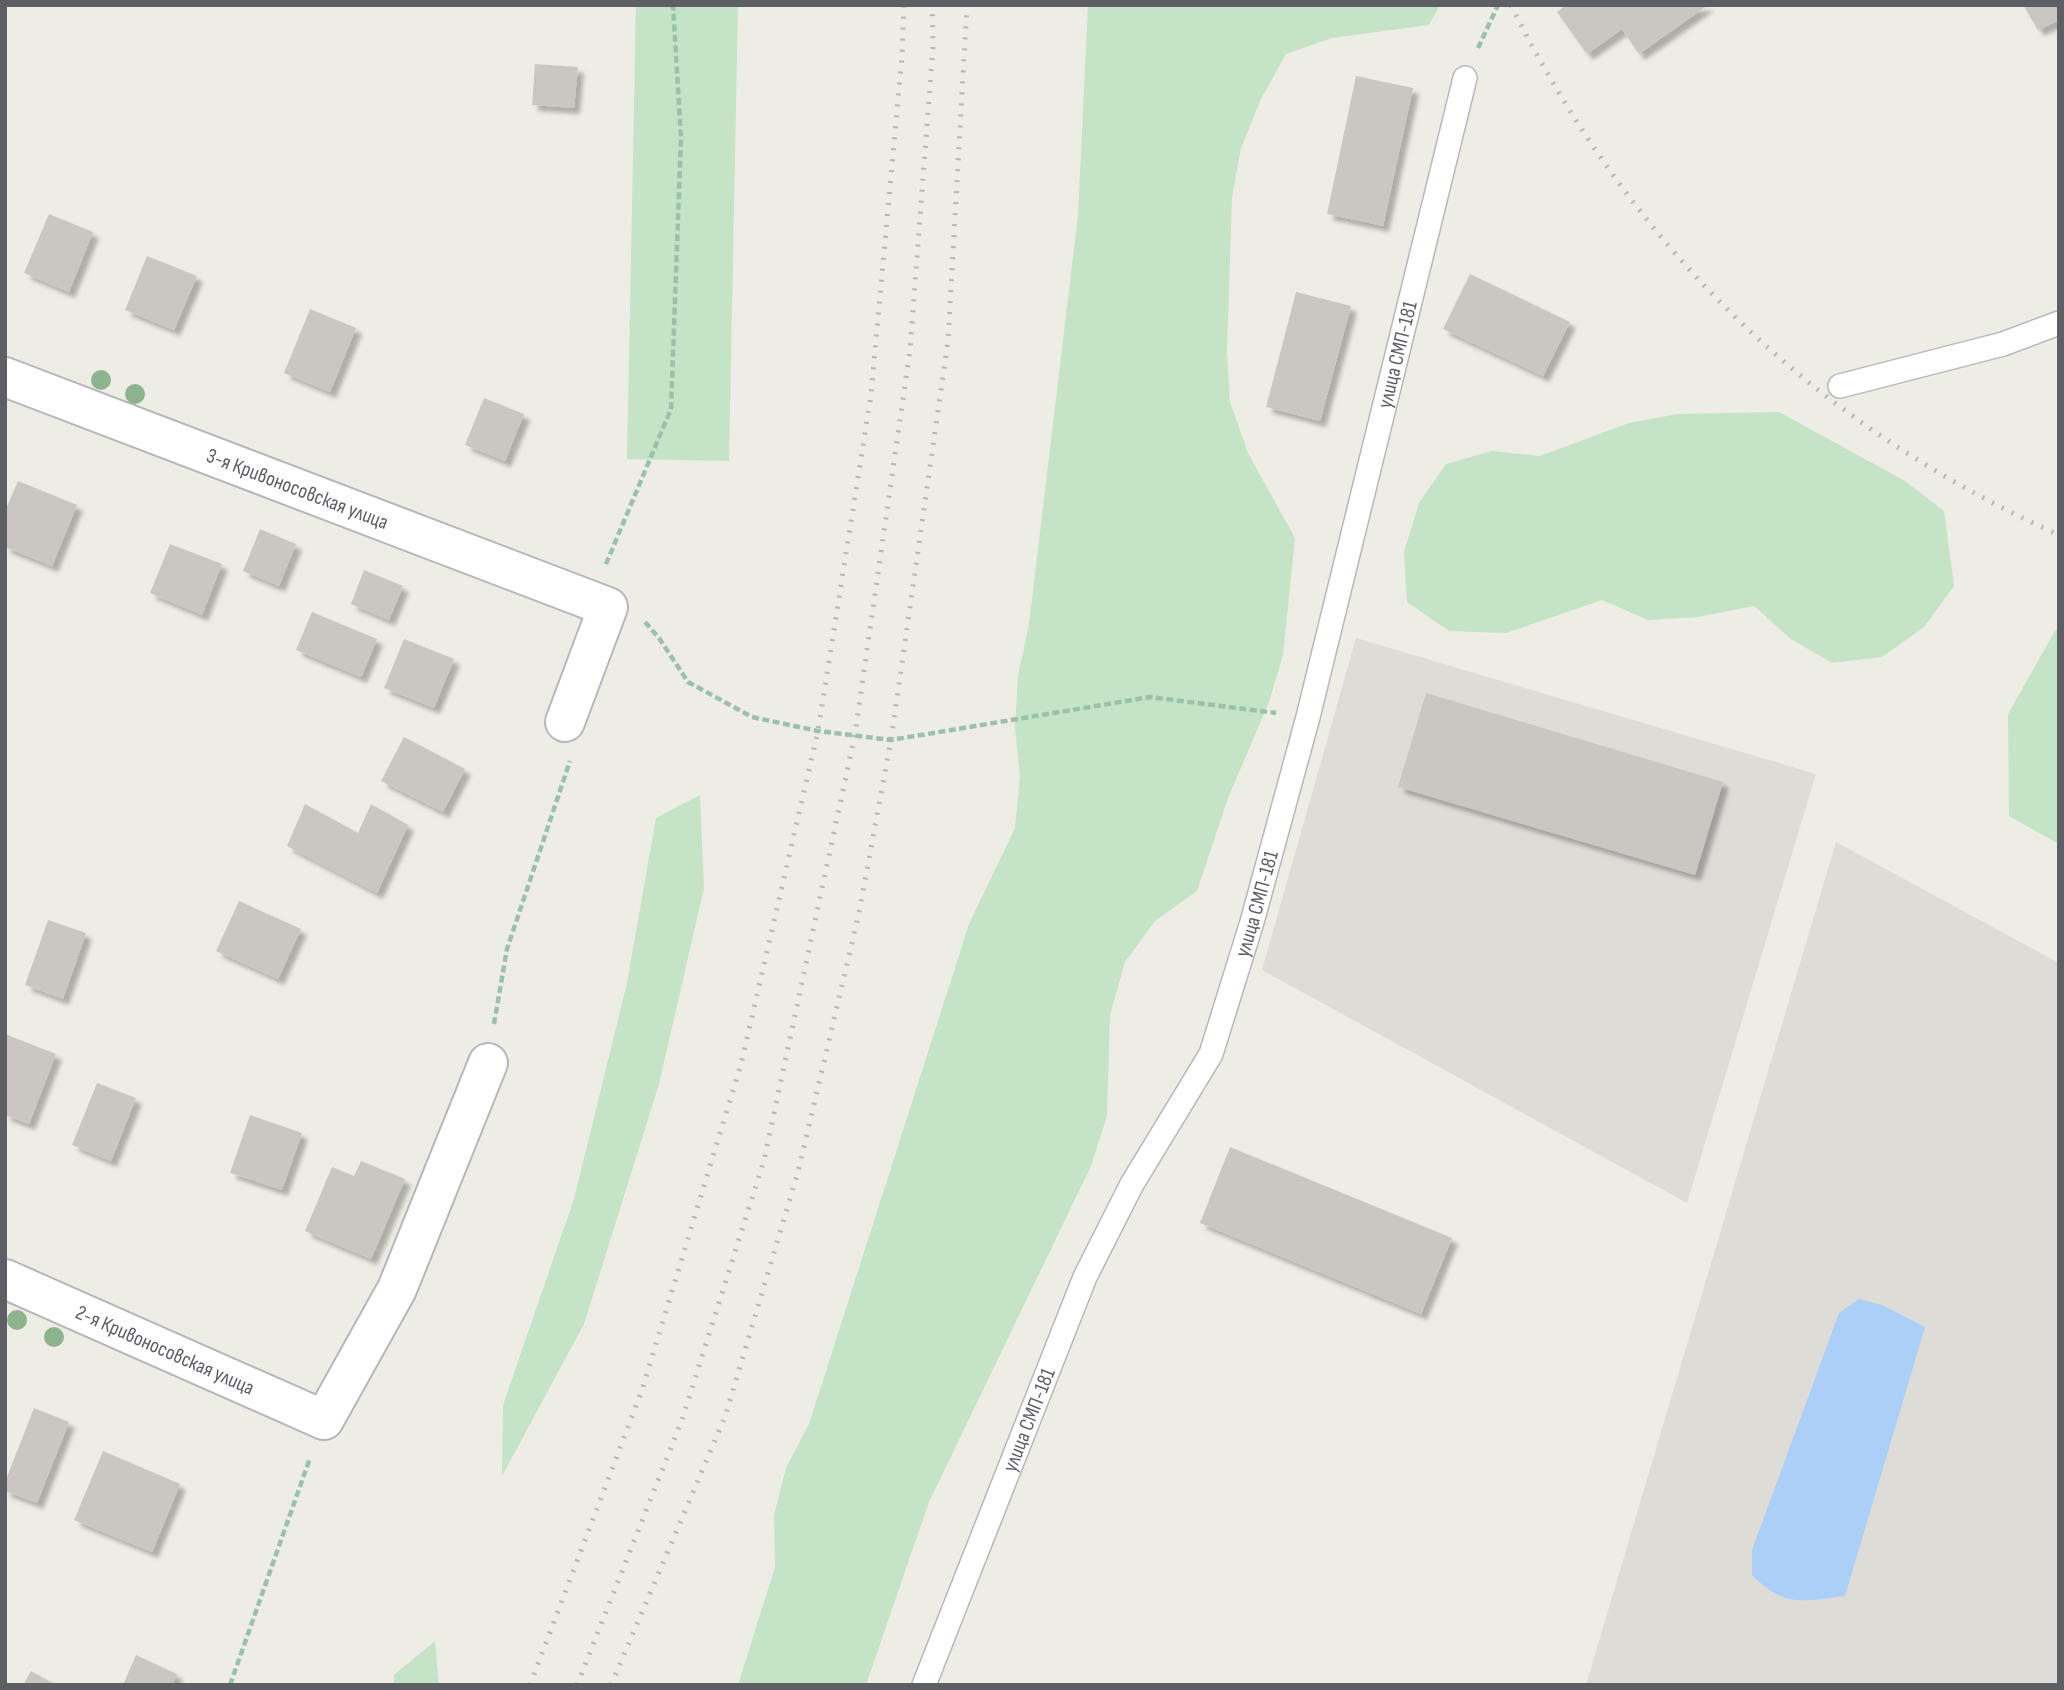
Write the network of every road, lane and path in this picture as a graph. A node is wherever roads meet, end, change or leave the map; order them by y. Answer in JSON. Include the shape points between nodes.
{"nodes":[{"id":1,"x":673,"y":5,"type":"edge"},
{"id":2,"x":1498,"y":5,"type":"edge"},
{"id":3,"x":1465,"y":78,"type":"joint"},
{"id":4,"x":2059,"y":323,"type":"edge"},
{"id":5,"x":5,"y":377,"type":"edge"},
{"id":6,"x":1840,"y":386,"type":"dead end"},
{"id":7,"x":600,"y":604,"type":"junction"},
{"id":8,"x":1308,"y":717,"type":"junction"},
{"id":9,"x":565,"y":722,"type":"joint"},
{"id":10,"x":488,"y":1063,"type":"joint"},
{"id":11,"x":5,"y":1279,"type":"edge"},
{"id":12,"x":324,"y":1420,"type":"junction"},
{"id":13,"x":230,"y":1685,"type":"edge"},
{"id":14,"x":924,"y":1685,"type":"edge"}],
"edges":[{"from":1,"to":7,"type":"path","via":[[681,138],[671,409]]},
{"from":2,"to":3,"type":"path"},
{"from":3,"to":8,"type":"lane","name":"улица СМП-181"},
{"from":4,"to":6,"type":"lane","via":[[2003,344]]},
{"from":5,"to":7,"type":"street","name":"3-я Кривоносовская улица"},
{"from":7,"to":8,"type":"path","via":[[637,613],[688,682],[752,717],[818,732],[891,740],[1150,697]]},
{"from":7,"to":9,"type":"street"},
{"from":8,"to":14,"type":"lane","name":"улица СМП-181","via":[[1211,1054],[1132,1184],[1085,1277]]},
{"from":9,"to":10,"type":"path","via":[[572,754],[507,949]]},
{"from":10,"to":12,"type":"street","via":[[397,1289]]},
{"from":11,"to":12,"type":"street","name":"2-я Кривоносовская улица"},
{"from":12,"to":13,"type":"path"}]}
